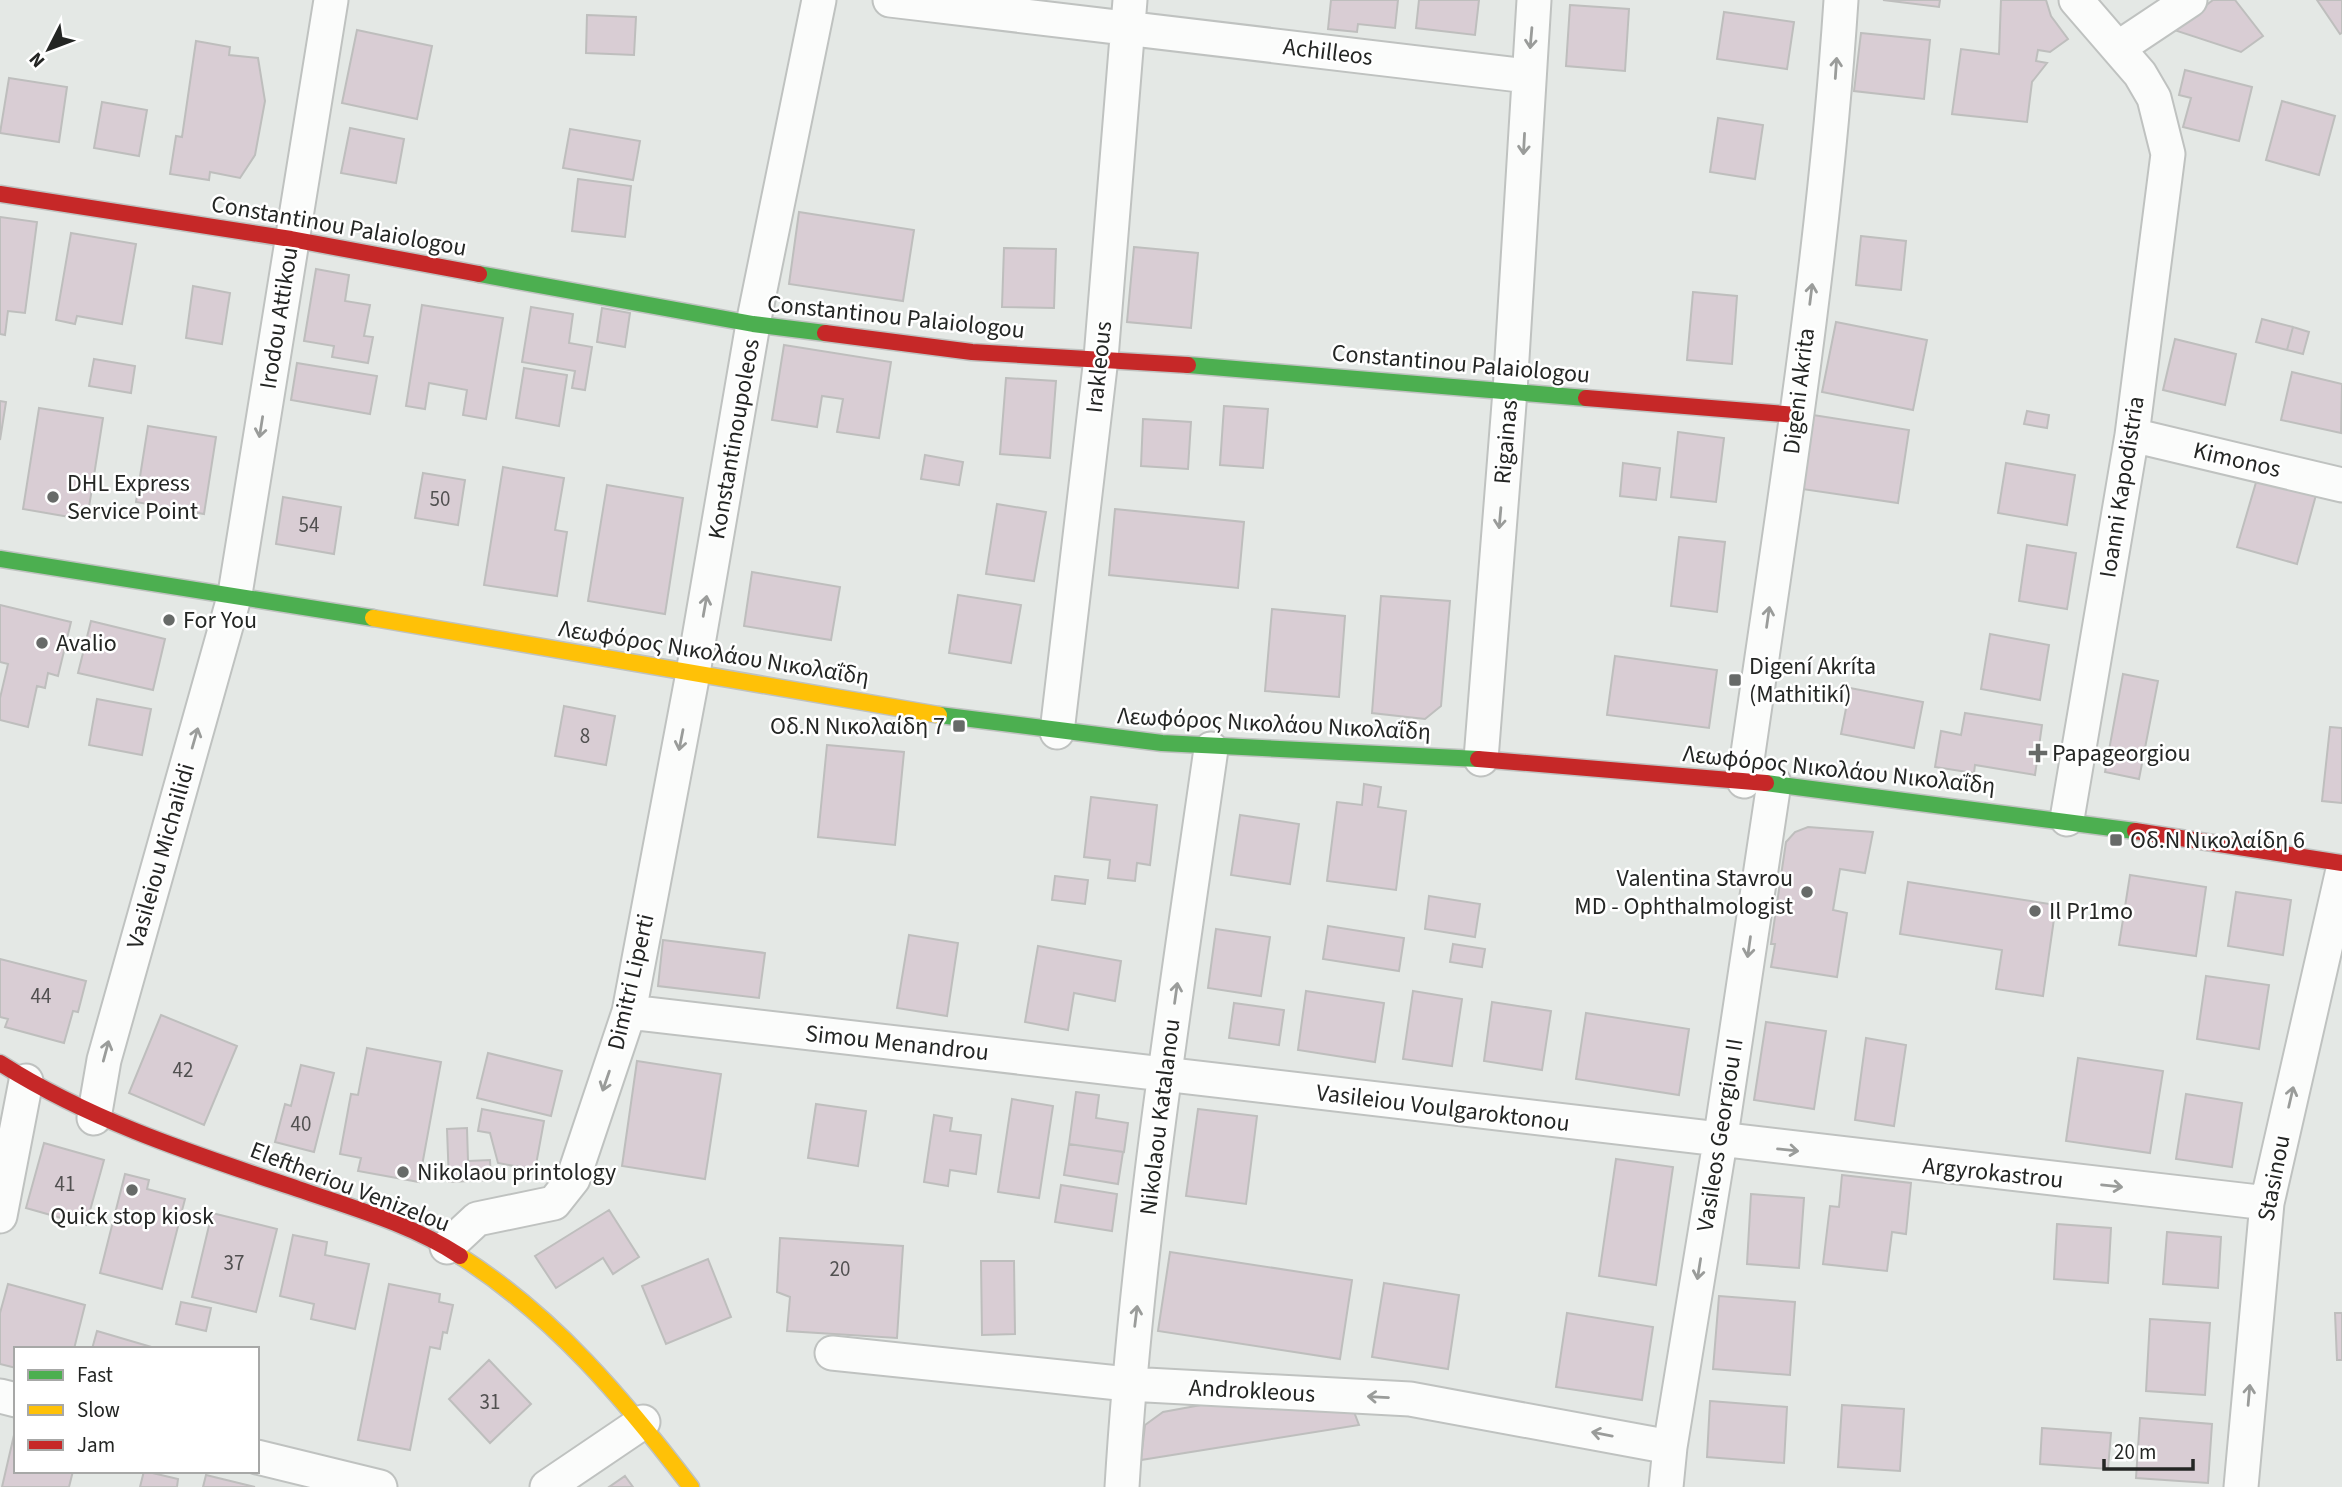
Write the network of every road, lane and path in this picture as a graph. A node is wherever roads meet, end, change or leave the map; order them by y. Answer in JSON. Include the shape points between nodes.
{"nodes":[{"id":1,"x":331,"y":0,"type":"edge"},
{"id":2,"x":819,"y":0,"type":"edge"},
{"id":3,"x":890,"y":0,"type":"edge"},
{"id":4,"x":1534,"y":0,"type":"edge"},
{"id":5,"x":1840,"y":0,"type":"edge"},
{"id":6,"x":2076,"y":0,"type":"edge"},
{"id":7,"x":2190,"y":0,"type":"edge"},
{"id":8,"x":1129,"y":14,"type":"edge"},
{"id":9,"x":2118,"y":48,"type":"junction"},
{"id":10,"x":1528,"y":76,"type":"junction"},
{"id":11,"x":0,"y":194,"type":"edge"},
{"id":12,"x":291,"y":239,"type":"junction"},
{"id":13,"x":753,"y":324,"type":"junction"},
{"id":14,"x":1101,"y":358,"type":"junction"},
{"id":15,"x":1510,"y":391,"type":"junction"},
{"id":16,"x":1797,"y":415,"type":"junction"},
{"id":17,"x":2132,"y":435,"type":"junction"},
{"id":18,"x":2342,"y":485,"type":"edge"},
{"id":19,"x":0,"y":559,"type":"edge"},
{"id":20,"x":235,"y":594,"type":"junction"},
{"id":21,"x":693,"y":673,"type":"junction"},
{"id":22,"x":1057,"y":732,"type":"junction"},
{"id":23,"x":1211,"y":748,"type":"junction"},
{"id":24,"x":1481,"y":759,"type":"junction"},
{"id":25,"x":1759,"y":782,"type":"junction"},
{"id":26,"x":2067,"y":818,"type":"junction"},
{"id":27,"x":2342,"y":863,"type":"edge"},
{"id":28,"x":2342,"y":874,"type":"edge"},
{"id":29,"x":629,"y":1012,"type":"junction"},
{"id":30,"x":13,"y":1072,"type":"edge"},
{"id":31,"x":1165,"y":1073,"type":"junction"},
{"id":32,"x":94,"y":1118,"type":"junction"},
{"id":33,"x":1720,"y":1142,"type":"junction"},
{"id":34,"x":2267,"y":1203,"type":"junction"},
{"id":35,"x":0,"y":1216,"type":"edge"},
{"id":36,"x":447,"y":1247,"type":"junction"},
{"id":37,"x":832,"y":1353,"type":"dead end"},
{"id":38,"x":1128,"y":1384,"type":"junction"},
{"id":39,"x":643,"y":1422,"type":"junction"},
{"id":40,"x":1670,"y":1447,"type":"junction"},
{"id":41,"x":259,"y":1457,"type":"edge"},
{"id":42,"x":380,"y":1487,"type":"edge"},
{"id":43,"x":547,"y":1487,"type":"edge"},
{"id":44,"x":691,"y":1487,"type":"edge"},
{"id":45,"x":1122,"y":1487,"type":"edge"},
{"id":46,"x":1666,"y":1487,"type":"edge"},
{"id":47,"x":2241,"y":1487,"type":"edge"}],
"edges":[{"from":1,"to":12,"type":"street","name":"Irodou Attikou"},
{"from":2,"to":13,"type":"street","name":"Konstantinoupoleos"},
{"from":3,"to":8,"type":"street","name":"Achilleos"},
{"from":4,"to":10,"type":"street","name":"Rigainas","one_way":true},
{"from":16,"to":5,"type":"street","name":"Digeni Akrita","one_way":true,"via":[[1835,89]]},
{"from":6,"to":9,"type":"street"},
{"from":7,"to":9,"type":"street"},
{"from":8,"to":10,"type":"street","name":"Achilleos"},
{"from":8,"to":14,"type":"street","name":"Irakleous"},
{"from":9,"to":17,"type":"street","name":"Ioanni Kapodistria","via":[[2154,98],[2168,154]]},
{"from":10,"to":15,"type":"street","name":"Rigainas","one_way":true},
{"from":11,"to":12,"type":"street","name":"Constantinou Palaiologou"},
{"from":12,"to":13,"type":"street","name":"Constantinou Palaiologou"},
{"from":12,"to":20,"type":"street","name":"Irodou Attikou","one_way":true},
{"from":13,"to":14,"type":"street","name":"Constantinou Palaiologou","via":[[972,352]]},
{"from":21,"to":13,"type":"street","name":"Konstantinoupoleos","one_way":true},
{"from":14,"to":15,"type":"street","name":"Constantinou Palaiologou"},
{"from":14,"to":22,"type":"street","name":"Irakleous"},
{"from":15,"to":16,"type":"street","name":"Constantinou Palaiologou"},
{"from":15,"to":24,"type":"street","name":"Rigainas","one_way":true},
{"from":25,"to":16,"type":"street","name":"Digeni Akrita","one_way":true},
{"from":17,"to":18,"type":"street","name":"Kimonos"},
{"from":17,"to":26,"type":"street","name":"Ioanni Kapodistria"},
{"from":19,"to":20,"type":"street","name":"Λεωφόρος Νικολάου Νικολαΐδη"},
{"from":20,"to":21,"type":"street","name":"Λεωφόρος Νικολάου Νικολαΐδη"},
{"from":32,"to":20,"type":"street","name":"Vasileiou Michailidi","one_way":true,"via":[[104,1060]]},
{"from":21,"to":22,"type":"street","name":"Λεωφόρος Νικολάου Νικολαΐδη"},
{"from":21,"to":29,"type":"street","name":"Dimitri Liperti","one_way":true},
{"from":22,"to":23,"type":"street","name":"Λεωφόρος Νικολάου Νικολαΐδη"},
{"from":23,"to":24,"type":"street","name":"Λεωφόρος Νικολάου Νικολαΐδη"},
{"from":31,"to":23,"type":"street","name":"Nikolaou Katalanou","one_way":true},
{"from":24,"to":25,"type":"street","name":"Λεωφόρος Νικολάου Νικολαΐδη"},
{"from":25,"to":26,"type":"street","name":"Λεωφόρος Νικολάου Νικολαΐδη"},
{"from":25,"to":33,"type":"street","name":"Vasileos Georgiou II","one_way":true},
{"from":26,"to":27,"type":"street","name":"Λεωφόρος Νικολάου Νικολαΐδη"},
{"from":34,"to":28,"type":"street","name":"Stasinou","one_way":true},
{"from":29,"to":31,"type":"street","name":"Simou Menandrou"},
{"from":29,"to":36,"type":"street","name":"Dimitri Liperti","one_way":true,"via":[[573,1179],[554,1203],[477,1219]]},
{"from":30,"to":32,"type":"street","name":"Eleftheriou Venizelou"},
{"from":30,"to":35,"type":"street"},
{"from":31,"to":33,"type":"street","name":"Vasileiou Voulgaroktonou"},
{"from":38,"to":31,"type":"street","name":"Nikolaou Katalanou","one_way":true},
{"from":32,"to":36,"type":"street","name":"Eleftheriou Venizelou","via":[[381,1218]]},
{"from":33,"to":34,"type":"street","name":"Argyrokastrou","one_way":true},
{"from":33,"to":40,"type":"street","name":"Vasileos Georgiou II","one_way":true},
{"from":47,"to":34,"type":"street","name":"Stasinou","one_way":true},
{"from":36,"to":39,"type":"street","name":"Eleftheriou Venizelou","via":[[520,1296],[574,1343]]},
{"from":37,"to":38,"type":"street","name":"Androkleous"},
{"from":40,"to":38,"type":"street","name":"Androkleous","one_way":true,"via":[[1410,1399]]},
{"from":38,"to":45,"type":"street","name":"Nikolaou Katalanou"},
{"from":39,"to":43,"type":"street"},
{"from":39,"to":44,"type":"street","name":"Eleftheriou Venizelou"},
{"from":40,"to":46,"type":"street","name":"Vasileos Georgiou II"},
{"from":41,"to":42,"type":"street"}]}
